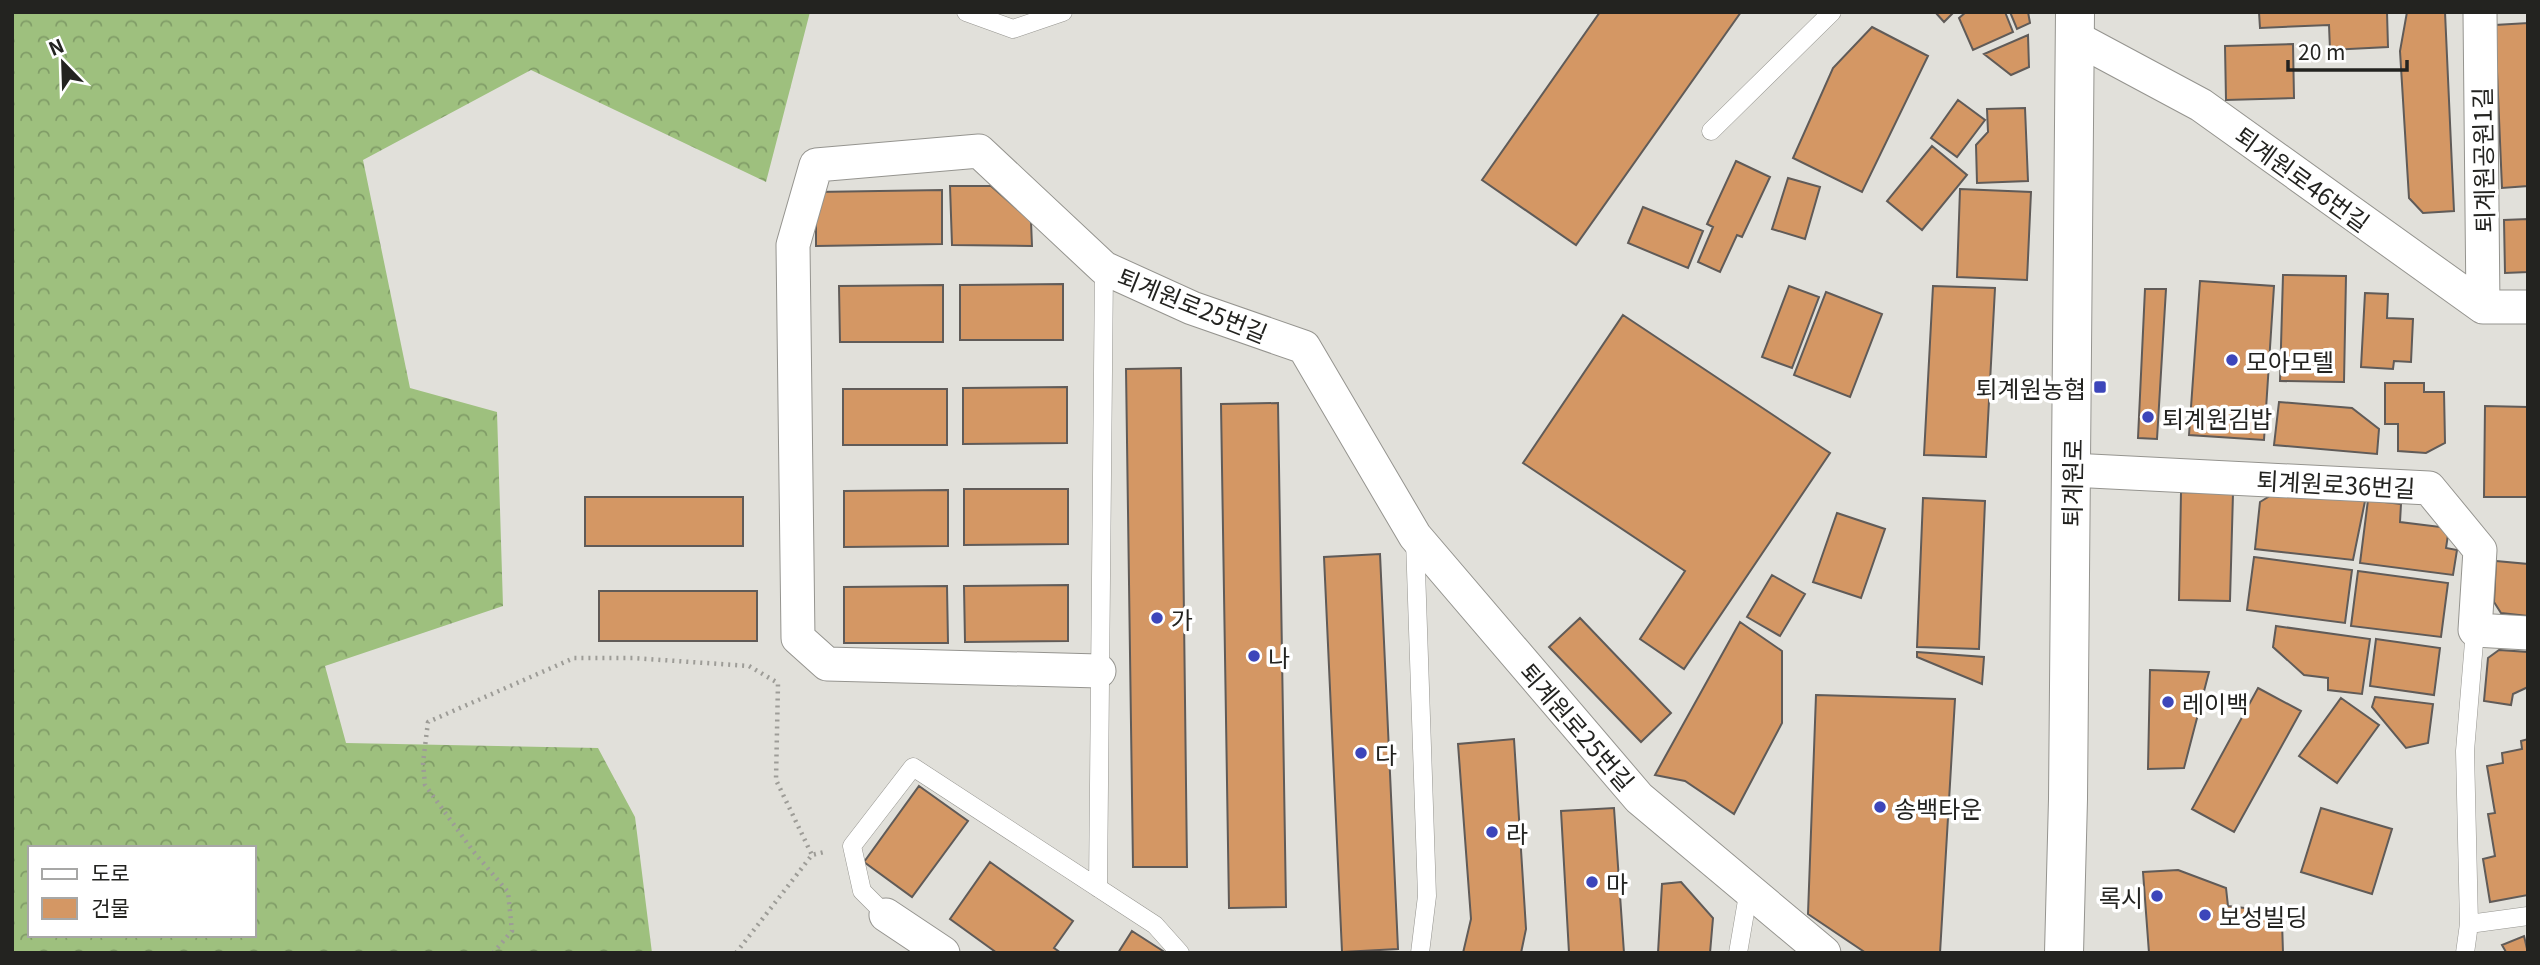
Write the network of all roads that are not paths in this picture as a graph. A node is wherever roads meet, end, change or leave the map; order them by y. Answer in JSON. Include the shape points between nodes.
{"nodes":[{"id":1,"x":966,"y":12,"type":"edge"},
{"id":2,"x":1063,"y":12,"type":"edge"},
{"id":3,"x":1832,"y":12,"type":"edge"},
{"id":4,"x":2480,"y":12,"type":"edge"},
{"id":5,"x":2076,"y":25,"type":"edge"},
{"id":6,"x":1711,"y":131,"type":"dead end"},
{"id":7,"x":1104,"y":268,"type":"junction"},
{"id":8,"x":2483,"y":307,"type":"junction"},
{"id":9,"x":2528,"y":307,"type":"edge"},
{"id":10,"x":2071,"y":470,"type":"junction"},
{"id":11,"x":1415,"y":536,"type":"junction"},
{"id":12,"x":2475,"y":630,"type":"junction"},
{"id":13,"x":2528,"y":633,"type":"edge"},
{"id":14,"x":1099,"y":671,"type":"junction"},
{"id":15,"x":1098,"y":888,"type":"junction"},
{"id":16,"x":1749,"y":889,"type":"junction"},
{"id":17,"x":886,"y":915,"type":"joint"},
{"id":18,"x":2528,"y":916,"type":"edge"},
{"id":19,"x":2469,"y":924,"type":"junction"},
{"id":20,"x":943,"y":953,"type":"edge"},
{"id":21,"x":1180,"y":953,"type":"edge"},
{"id":22,"x":1420,"y":953,"type":"edge"},
{"id":23,"x":1738,"y":953,"type":"edge"},
{"id":24,"x":1824,"y":953,"type":"edge"},
{"id":25,"x":2064,"y":953,"type":"edge"},
{"id":26,"x":2465,"y":953,"type":"edge"}],
"edges":[{"from":1,"to":2,"type":"lane","via":[[1013,29]]},
{"from":3,"to":6,"type":"lane"},
{"from":4,"to":8,"type":"street","name":"퇴계원공원1길"},
{"from":5,"to":8,"type":"street","name":"퇴계원로46번길","via":[[2201,106]]},
{"from":5,"to":10,"type":"street","name":"퇴계원로"},
{"from":7,"to":11,"type":"street","name":"퇴계원로25번길","via":[[1192,307],[1304,347]]},
{"from":7,"to":14,"type":"lane"},
{"from":7,"to":14,"type":"street","name":"퇴계원로25번길","via":[[979,151],[816,165],[793,245],[798,638],[827,664]]},
{"from":8,"to":9,"type":"street"},
{"from":10,"to":12,"type":"street","name":"퇴계원로36번길","via":[[2430,488],[2480,550]]},
{"from":10,"to":25,"type":"street","name":"퇴계원로"},
{"from":11,"to":16,"type":"street","name":"퇴계원로25번길","via":[[1639,798]]},
{"from":11,"to":22,"type":"lane","via":[[1427,895]]},
{"from":12,"to":13,"type":"street"},
{"from":12,"to":19,"type":"lane","via":[[2465,751]]},
{"from":14,"to":15,"type":"lane"},
{"from":15,"to":17,"type":"lane","via":[[913,767],[852,846],[862,891]]},
{"from":15,"to":21,"type":"lane","via":[[1155,925]]},
{"from":16,"to":23,"type":"lane"},
{"from":16,"to":24,"type":"street","name":"퇴계원로25번길"},
{"from":17,"to":20,"type":"street"},
{"from":18,"to":19,"type":"lane"},
{"from":19,"to":26,"type":"lane"}]}
